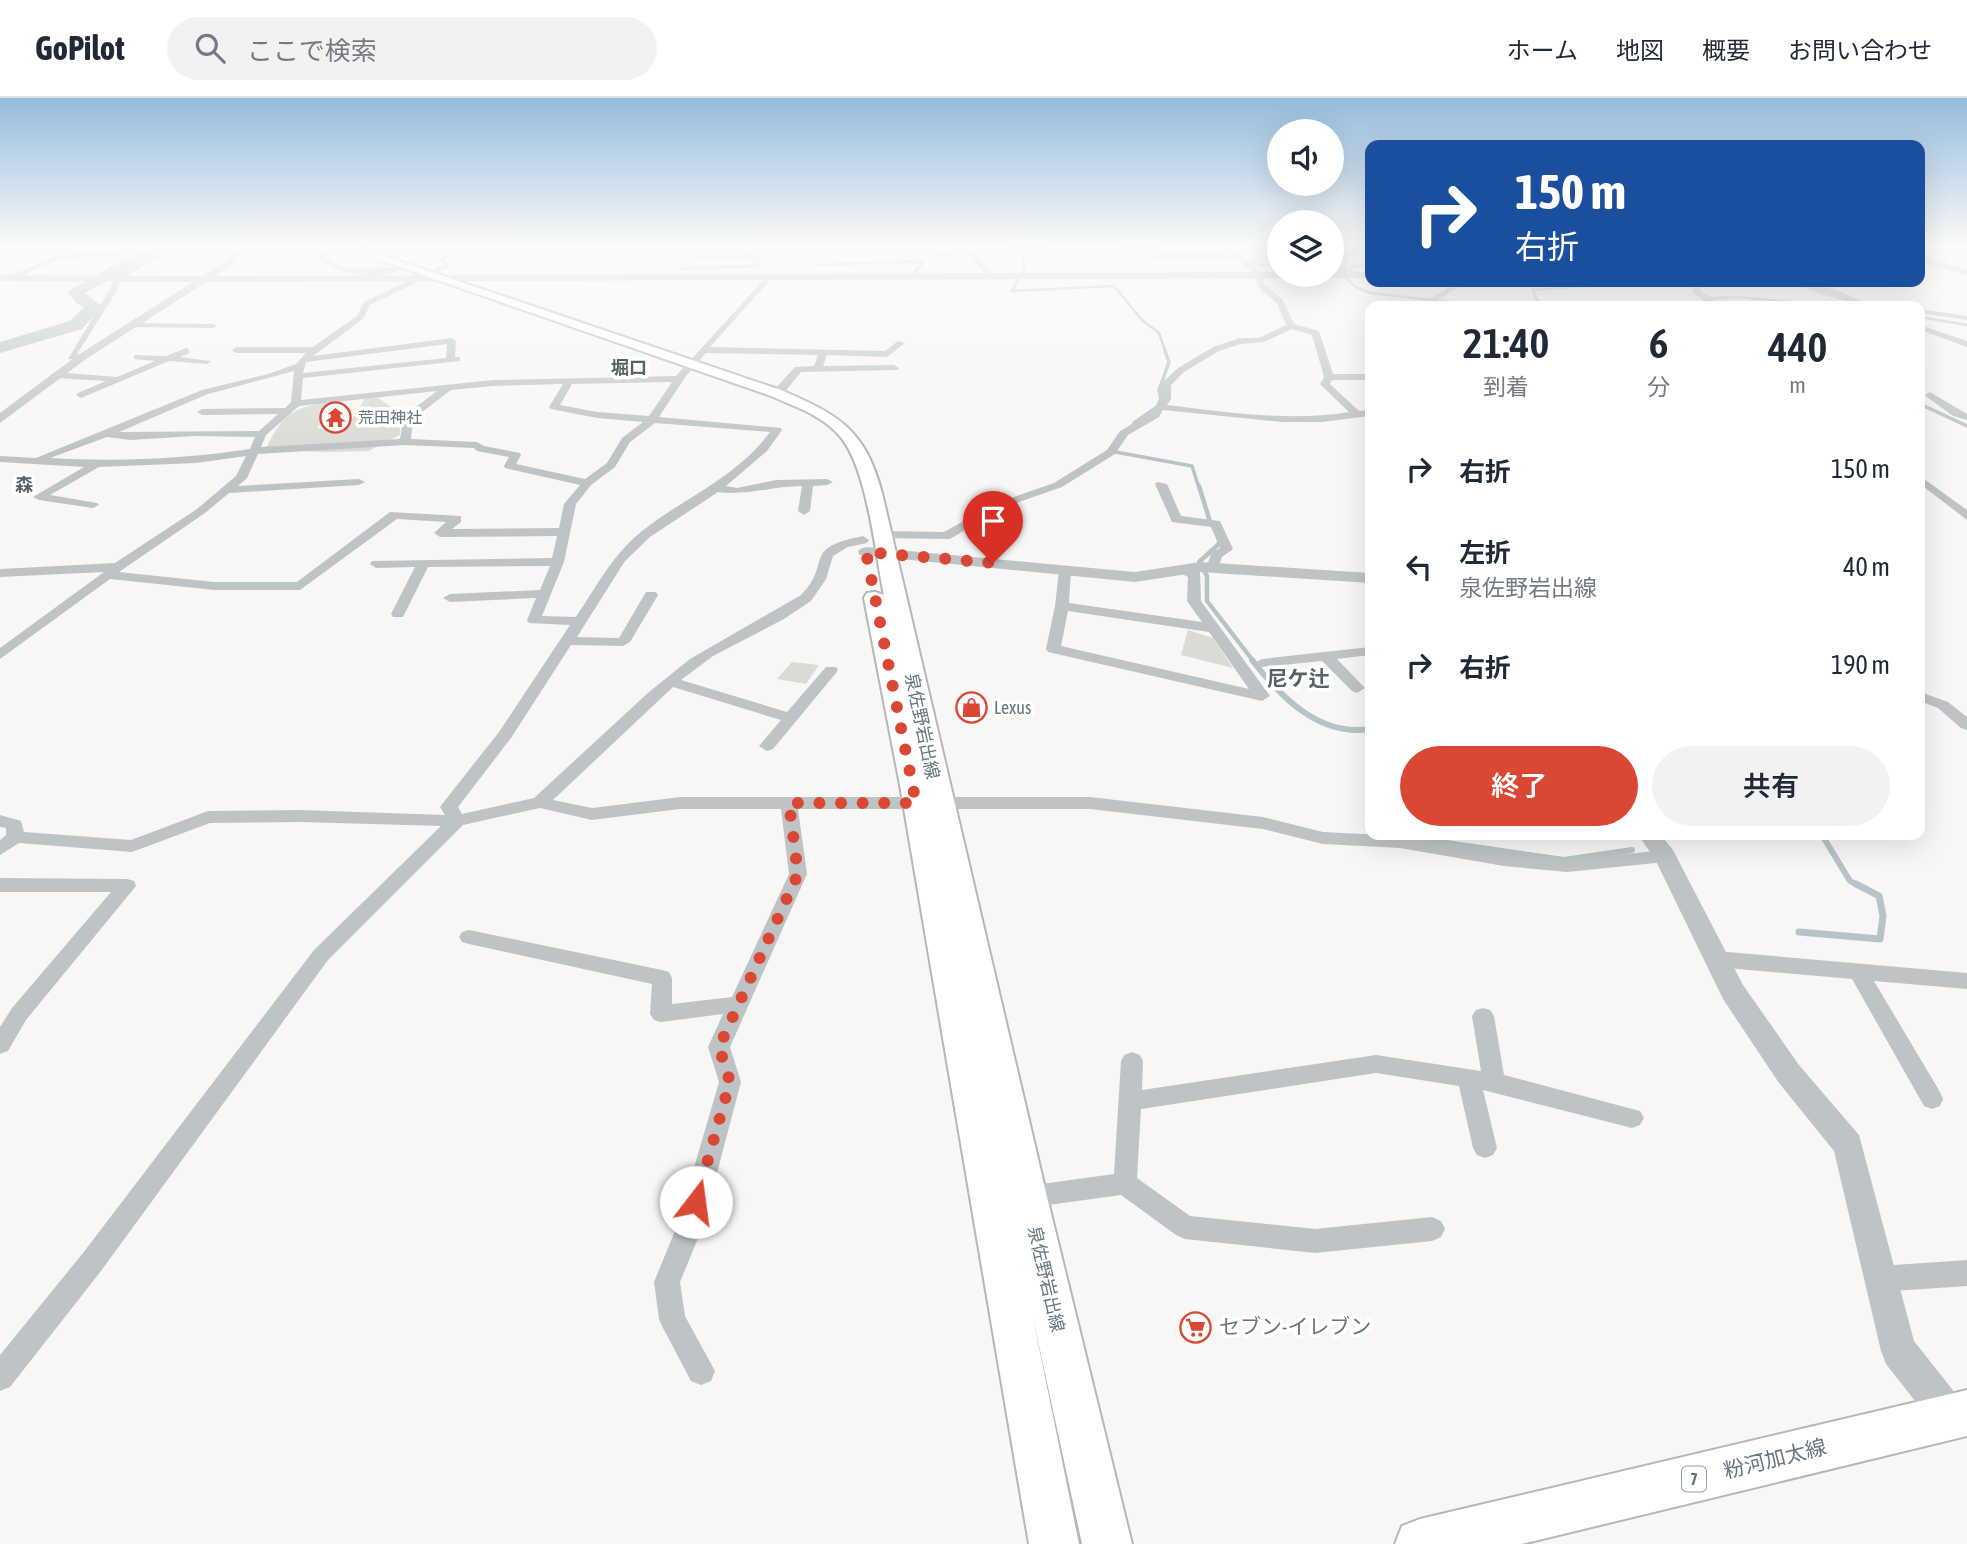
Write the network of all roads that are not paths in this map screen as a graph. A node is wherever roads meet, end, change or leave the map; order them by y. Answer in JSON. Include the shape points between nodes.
{"nodes":[{"id":1,"x":98,"y":314,"type":"edge"},
{"id":2,"x":148,"y":314,"type":"edge"},
{"id":3,"x":362,"y":314,"type":"edge"},
{"id":4,"x":536,"y":314,"type":"edge"},
{"id":5,"x":736,"y":314,"type":"edge"},
{"id":6,"x":1286,"y":314,"type":"edge"},
{"id":7,"x":1943,"y":314,"type":"edge"},
{"id":8,"x":1967,"y":318,"type":"edge"},
{"id":9,"x":132,"y":325,"type":"junction"},
{"id":10,"x":213,"y":326,"type":"dead end"},
{"id":11,"x":1291,"y":326,"type":"junction"},
{"id":12,"x":1925,"y":329,"type":"edge"},
{"id":13,"x":901,"y":342,"type":"dead end"},
{"id":14,"x":1967,"y":344,"type":"edge"},
{"id":15,"x":406,"y":347,"type":"junction"},
{"id":16,"x":236,"y":350,"type":"dead end"},
{"id":17,"x":314,"y":350,"type":"junction"},
{"id":18,"x":186,"y":351,"type":"dead end"},
{"id":19,"x":823,"y":354,"type":"junction"},
{"id":20,"x":82,"y":356,"type":"junction"},
{"id":21,"x":138,"y":357,"type":"dead end"},
{"id":22,"x":168,"y":359,"type":"junction"},
{"id":23,"x":207,"y":361,"type":"dead end"},
{"id":24,"x":406,"y":364,"type":"junction"},
{"id":25,"x":692,"y":366,"type":"junction"},
{"id":26,"x":300,"y":367,"type":"junction"},
{"id":27,"x":894,"y":368,"type":"dead end"},
{"id":28,"x":818,"y":369,"type":"junction"},
{"id":29,"x":55,"y":375,"type":"junction"},
{"id":30,"x":1329,"y":377,"type":"junction"},
{"id":31,"x":1365,"y":377,"type":"edge"},
{"id":32,"x":119,"y":379,"type":"junction"},
{"id":33,"x":569,"y":382,"type":"junction"},
{"id":34,"x":356,"y":384,"type":"junction"},
{"id":35,"x":448,"y":388,"type":"junction"},
{"id":36,"x":407,"y":391,"type":"junction"},
{"id":37,"x":776,"y":393,"type":"junction"},
{"id":38,"x":81,"y":394,"type":"dead end"},
{"id":39,"x":1930,"y":395,"type":"dead end"},
{"id":40,"x":296,"y":403,"type":"junction"},
{"id":41,"x":1161,"y":407,"type":"junction"},
{"id":42,"x":286,"y":411,"type":"junction"},
{"id":43,"x":202,"y":412,"type":"dead end"},
{"id":44,"x":1356,"y":413,"type":"junction"},
{"id":45,"x":1365,"y":413,"type":"edge"},
{"id":46,"x":1967,"y":417,"type":"edge"},
{"id":47,"x":0,"y":419,"type":"edge"},
{"id":48,"x":651,"y":421,"type":"junction"},
{"id":49,"x":107,"y":434,"type":"junction"},
{"id":50,"x":262,"y":434,"type":"junction"},
{"id":51,"x":405,"y":443,"type":"junction"},
{"id":52,"x":256,"y":451,"type":"junction"},
{"id":53,"x":0,"y":459,"type":"edge"},
{"id":54,"x":37,"y":459,"type":"junction"},
{"id":55,"x":97,"y":464,"type":"junction"},
{"id":56,"x":359,"y":482,"type":"dead end"},
{"id":57,"x":808,"y":482,"type":"junction"},
{"id":58,"x":827,"y":482,"type":"dead end"},
{"id":59,"x":587,"y":483,"type":"junction"},
{"id":60,"x":1925,"y":483,"type":"edge"},
{"id":61,"x":1161,"y":484,"type":"dead end"},
{"id":62,"x":715,"y":488,"type":"junction"},
{"id":63,"x":227,"y":490,"type":"junction"},
{"id":64,"x":93,"y":505,"type":"dead end"},
{"id":65,"x":804,"y":511,"type":"dead end"},
{"id":66,"x":1967,"y":516,"type":"edge"},
{"id":67,"x":566,"y":531,"type":"junction"},
{"id":68,"x":873,"y":545,"type":"junction"},
{"id":69,"x":558,"y":562,"type":"junction"},
{"id":70,"x":376,"y":564,"type":"dead end"},
{"id":71,"x":423,"y":565,"type":"junction"},
{"id":72,"x":1212,"y":568,"type":"junction"},
{"id":73,"x":1065,"y":570,"type":"junction"},
{"id":74,"x":1181,"y":570,"type":"junction"},
{"id":75,"x":114,"y":571,"type":"junction"},
{"id":76,"x":0,"y":573,"type":"edge"},
{"id":77,"x":1365,"y":578,"type":"edge"},
{"id":78,"x":545,"y":594,"type":"junction"},
{"id":79,"x":651,"y":595,"type":"dead end"},
{"id":80,"x":450,"y":598,"type":"dead end"},
{"id":81,"x":1062,"y":606,"type":"junction"},
{"id":82,"x":398,"y":614,"type":"dead end"},
{"id":83,"x":580,"y":621,"type":"junction"},
{"id":84,"x":1213,"y":628,"type":"junction"},
{"id":85,"x":569,"y":641,"type":"junction"},
{"id":86,"x":1365,"y":651,"type":"edge"},
{"id":87,"x":0,"y":655,"type":"edge"},
{"id":88,"x":1325,"y":655,"type":"junction"},
{"id":89,"x":1262,"y":663,"type":"dead end"},
{"id":90,"x":831,"y":670,"type":"dead end"},
{"id":91,"x":671,"y":682,"type":"junction"},
{"id":92,"x":1357,"y":688,"type":"dead end"},
{"id":93,"x":1925,"y":698,"type":"edge"},
{"id":94,"x":1949,"y":710,"type":"junction"},
{"id":95,"x":1967,"y":712,"type":"edge"},
{"id":96,"x":792,"y":718,"type":"junction"},
{"id":97,"x":1967,"y":725,"type":"edge"},
{"id":98,"x":767,"y":747,"type":"dead end"},
{"id":99,"x":540,"y":803,"type":"junction"},
{"id":100,"x":789,"y":803,"type":"junction"},
{"id":101,"x":928,"y":803,"type":"junction"},
{"id":102,"x":0,"y":821,"type":"edge"},
{"id":103,"x":457,"y":821,"type":"junction"},
{"id":104,"x":15,"y":837,"type":"junction"},
{"id":105,"x":1657,"y":846,"type":"edge"},
{"id":106,"x":0,"y":849,"type":"edge"},
{"id":107,"x":0,"y":885,"type":"edge"},
{"id":108,"x":469,"y":937,"type":"dead end"},
{"id":109,"x":1716,"y":959,"type":"junction"},
{"id":110,"x":1858,"y":971,"type":"junction"},
{"id":111,"x":1967,"y":981,"type":"edge"},
{"id":112,"x":739,"y":1003,"type":"junction"},
{"id":113,"x":1483,"y":1016,"type":"dead end"},
{"id":114,"x":0,"y":1045,"type":"edge"},
{"id":115,"x":1132,"y":1061,"type":"dead end"},
{"id":116,"x":1469,"y":1080,"type":"junction"},
{"id":117,"x":1494,"y":1082,"type":"junction"},
{"id":118,"x":1932,"y":1099,"type":"dead end"},
{"id":119,"x":1130,"y":1101,"type":"junction"},
{"id":120,"x":1632,"y":1118,"type":"dead end"},
{"id":121,"x":1485,"y":1148,"type":"dead end"},
{"id":122,"x":1125,"y":1183,"type":"junction"},
{"id":123,"x":1027,"y":1197,"type":"junction"},
{"id":124,"x":1432,"y":1229,"type":"dead end"},
{"id":125,"x":1967,"y":1273,"type":"edge"},
{"id":126,"x":1879,"y":1279,"type":"junction"},
{"id":127,"x":701,"y":1371,"type":"dead end"},
{"id":128,"x":0,"y":1377,"type":"edge"},
{"id":129,"x":1958,"y":1414,"type":"edge"},
{"id":130,"x":1054,"y":1544,"type":"edge"},
{"id":131,"x":1107,"y":1544,"type":"edge"},
{"id":132,"x":1420,"y":1544,"type":"edge"}],
"edges":[{"from":1,"to":20,"type":"street","via":[[72,357]]},
{"from":2,"to":9,"type":"street"},
{"from":3,"to":17,"type":"street"},
{"from":4,"to":25,"type":"main road","name":"泉佐野岩出線"},
{"from":5,"to":25,"type":"street"},
{"from":6,"to":11,"type":"street"},
{"from":7,"to":8,"type":"street"},
{"from":9,"to":10,"type":"street"},
{"from":9,"to":20,"type":"street"},
{"from":11,"to":30,"type":"street","via":[[1315,333]]},
{"from":11,"to":41,"type":"street","via":[[1261,340],[1216,349],[1181,369],[1166,384]]},
{"from":12,"to":14,"type":"street"},
{"from":13,"to":19,"type":"street","via":[[887,354]]},
{"from":15,"to":24,"type":"street"},
{"from":15,"to":24,"type":"street","via":[[452,341],[454,360]]},
{"from":15,"to":26,"type":"street"},
{"from":16,"to":17,"type":"street"},
{"from":17,"to":26,"type":"street"},
{"from":18,"to":22,"type":"street"},
{"from":19,"to":25,"type":"street"},
{"from":19,"to":28,"type":"street"},
{"from":20,"to":29,"type":"street"},
{"from":21,"to":22,"type":"street"},
{"from":22,"to":23,"type":"street"},
{"from":22,"to":32,"type":"street"},
{"from":24,"to":34,"type":"street"},
{"from":24,"to":36,"type":"street"},
{"from":25,"to":33,"type":"street"},
{"from":25,"to":37,"type":"main road","name":"泉佐野岩出線"},
{"from":25,"to":48,"type":"street"},
{"from":25,"to":68,"type":"main road","name":"泉佐野岩出線","via":[[827,429],[845,456]]},
{"from":26,"to":34,"type":"street"},
{"from":26,"to":40,"type":"street"},
{"from":26,"to":49,"type":"street","via":[[205,392]]},
{"from":27,"to":28,"type":"street"},
{"from":28,"to":37,"type":"street","via":[[798,369]]},
{"from":29,"to":32,"type":"street"},
{"from":29,"to":47,"type":"street"},
{"from":30,"to":31,"type":"street"},
{"from":30,"to":44,"type":"street","via":[[1325,384]]},
{"from":32,"to":38,"type":"street"},
{"from":33,"to":35,"type":"street"},
{"from":33,"to":48,"type":"street","via":[[554,407]]},
{"from":34,"to":36,"type":"street"},
{"from":34,"to":40,"type":"street"},
{"from":35,"to":36,"type":"street"},
{"from":35,"to":51,"type":"street","via":[[408,418]]},
{"from":37,"to":68,"type":"main road","name":"泉佐野岩出線","via":[[820,413],[856,445],[864,463]]},
{"from":39,"to":46,"type":"street"},
{"from":40,"to":42,"type":"street"},
{"from":41,"to":44,"type":"street","via":[[1255,417],[1325,419]]},
{"from":41,"to":68,"type":"street","via":[[1124,433],[1111,452],[1058,485],[998,506],[946,536]]},
{"from":42,"to":43,"type":"street"},
{"from":42,"to":50,"type":"street"},
{"from":44,"to":45,"type":"street"},
{"from":48,"to":59,"type":"street","via":[[626,440],[611,465]]},
{"from":48,"to":62,"type":"street","via":[[777,430],[764,449]]},
{"from":49,"to":50,"type":"street"},
{"from":49,"to":54,"type":"street"},
{"from":50,"to":52,"type":"street"},
{"from":51,"to":52,"type":"street"},
{"from":51,"to":59,"type":"street","via":[[477,445],[516,454],[509,466]]},
{"from":52,"to":55,"type":"street","via":[[196,460]]},
{"from":52,"to":63,"type":"street","via":[[241,478]]},
{"from":53,"to":54,"type":"street"},
{"from":54,"to":55,"type":"street"},
{"from":55,"to":64,"type":"street","via":[[39,497]]},
{"from":56,"to":63,"type":"street"},
{"from":57,"to":58,"type":"street"},
{"from":57,"to":62,"type":"street","via":[[776,482],[737,491]]},
{"from":57,"to":65,"type":"street"},
{"from":59,"to":67,"type":"street","via":[[570,505]]},
{"from":60,"to":66,"type":"street"},
{"from":61,"to":72,"type":"street","via":[[1176,519],[1216,524],[1227,548],[1216,555]]},
{"from":62,"to":83,"type":"street","via":[[646,534],[621,559]]},
{"from":63,"to":75,"type":"street"},
{"from":67,"to":69,"type":"street"},
{"from":67,"to":75,"type":"street","via":[[440,533],[457,519],[394,514],[300,586],[214,586]]},
{"from":68,"to":73,"type":"street"},
{"from":68,"to":91,"type":"street","via":[[849,542],[830,550],[810,596],[698,660]]},
{"from":68,"to":101,"type":"main road","name":"泉佐野岩出線"},
{"from":69,"to":71,"type":"street"},
{"from":69,"to":78,"type":"street"},
{"from":70,"to":71,"type":"street"},
{"from":71,"to":82,"type":"street"},
{"from":72,"to":74,"type":"street"},
{"from":72,"to":77,"type":"street"},
{"from":73,"to":74,"type":"street","via":[[1135,577]]},
{"from":73,"to":81,"type":"street"},
{"from":74,"to":84,"type":"street","via":[[1195,575],[1194,601]]},
{"from":75,"to":76,"type":"street"},
{"from":75,"to":87,"type":"street"},
{"from":78,"to":80,"type":"street"},
{"from":78,"to":83,"type":"street","via":[[534,620]]},
{"from":79,"to":85,"type":"street","via":[[623,642]]},
{"from":81,"to":84,"type":"street"},
{"from":81,"to":84,"type":"street","via":[[1054,649],[1262,696]]},
{"from":83,"to":85,"type":"street"},
{"from":85,"to":103,"type":"street","via":[[449,807]]},
{"from":86,"to":88,"type":"street"},
{"from":88,"to":89,"type":"street"},
{"from":88,"to":92,"type":"street"},
{"from":90,"to":96,"type":"street"},
{"from":91,"to":96,"type":"street"},
{"from":91,"to":99,"type":"street","via":[[645,701]]},
{"from":93,"to":94,"type":"street"},
{"from":94,"to":95,"type":"street"},
{"from":94,"to":97,"type":"street"},
{"from":96,"to":98,"type":"street"},
{"from":99,"to":100,"type":"street","via":[[592,814],[680,803]]},
{"from":99,"to":103,"type":"street"},
{"from":100,"to":101,"type":"street"},
{"from":100,"to":112,"type":"street","via":[[798,874]]},
{"from":101,"to":105,"type":"street","via":[[1090,803],[1264,823],[1323,838],[1400,842],[1567,866]]},
{"from":101,"to":123,"type":"main road","name":"泉佐野岩出線"},
{"from":101,"to":130,"type":"main road","name":"泉佐野岩出線"},
{"from":102,"to":104,"type":"street","via":[[15,825]]},
{"from":103,"to":104,"type":"street","via":[[208,817],[132,846]]},
{"from":103,"to":128,"type":"street","via":[[321,955],[92,1262]]},
{"from":104,"to":106,"type":"street"},
{"from":105,"to":109,"type":"street"},
{"from":107,"to":114,"type":"street","via":[[127,886],[19,1014]]},
{"from":108,"to":112,"type":"street","via":[[662,978],[661,1014]]},
{"from":109,"to":110,"type":"street"},
{"from":109,"to":126,"type":"street","via":[[1789,1074],[1848,1145]]},
{"from":110,"to":111,"type":"street"},
{"from":110,"to":118,"type":"street"},
{"from":112,"to":127,"type":"street","via":[[719,1047],[730,1082],[690,1226],[667,1282],[672,1319]]},
{"from":113,"to":117,"type":"street"},
{"from":115,"to":119,"type":"street"},
{"from":116,"to":117,"type":"street"},
{"from":116,"to":119,"type":"street","via":[[1376,1064]]},
{"from":116,"to":121,"type":"street"},
{"from":117,"to":120,"type":"street"},
{"from":119,"to":122,"type":"street"},
{"from":122,"to":123,"type":"street"},
{"from":122,"to":124,"type":"street","via":[[1185,1227],[1315,1241]]},
{"from":123,"to":131,"type":"main road","name":"泉佐野岩出線"},
{"from":125,"to":126,"type":"street"},
{"from":126,"to":129,"type":"street","via":[[1899,1351]]},
{"from":129,"to":132,"type":"main road","name":"粉河加太線","number":"7"}]}
